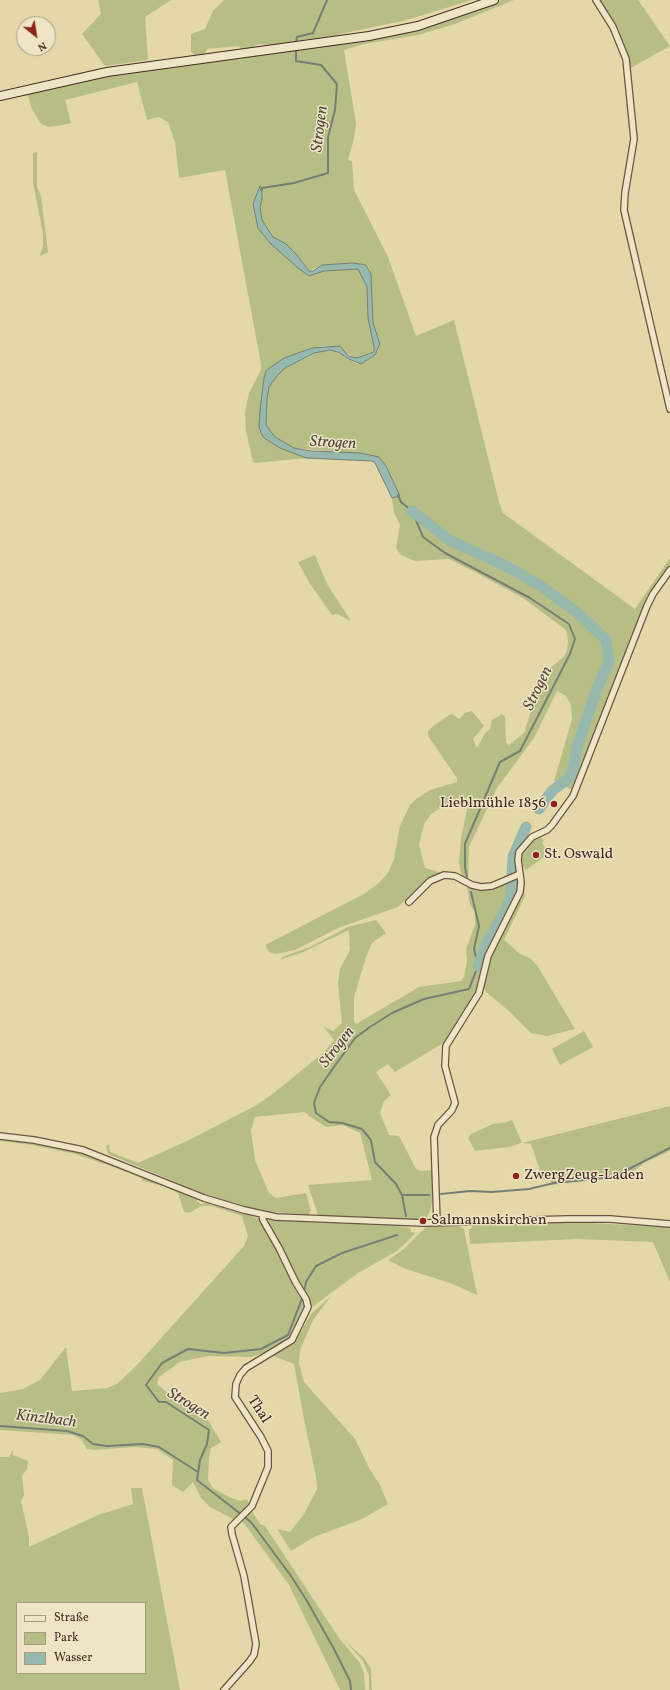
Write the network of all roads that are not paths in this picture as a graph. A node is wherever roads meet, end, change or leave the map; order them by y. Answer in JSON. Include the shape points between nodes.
{"nodes":[{"id":1,"x":494,"y":0,"type":"edge"},
{"id":2,"x":596,"y":0,"type":"edge"},
{"id":3,"x":0,"y":96,"type":"edge"},
{"id":4,"x":670,"y":409,"type":"edge"},
{"id":5,"x":670,"y":570,"type":"edge"},
{"id":6,"x":517,"y":875,"type":"junction"},
{"id":7,"x":409,"y":902,"type":"dead end"},
{"id":8,"x":0,"y":1136,"type":"edge"},
{"id":9,"x":262,"y":1215,"type":"junction"},
{"id":10,"x":437,"y":1223,"type":"junction"},
{"id":11,"x":670,"y":1224,"type":"edge"},
{"id":12,"x":224,"y":1690,"type":"edge"}],
"edges":[{"from":1,"to":3,"type":"main road","via":[[418,26],[310,45],[107,72]]},
{"from":2,"to":4,"type":"street","via":[[613,27],[626,59],[634,139],[624,210]]},
{"from":5,"to":6,"type":"street","via":[[647,606],[568,806],[547,830],[532,837],[521,848]]},
{"from":6,"to":7,"type":"street","via":[[505,882],[481,888],[455,876],[444,875],[430,882]]},
{"from":6,"to":10,"type":"street","via":[[521,882],[520,892],[488,956],[479,993],[446,1046],[445,1066],[455,1103],[438,1125],[434,1137]]},
{"from":8,"to":9,"type":"street","via":[[83,1150],[204,1198]]},
{"from":9,"to":10,"type":"street","via":[[315,1220]]},
{"from":9,"to":12,"type":"street","name":"Thal","via":[[308,1307],[292,1340],[246,1368],[236,1384],[235,1397],[268,1451],[268,1467],[252,1506],[232,1528],[244,1576],[256,1644],[254,1655]]},
{"from":10,"to":11,"type":"street","via":[[610,1219]]}]}
